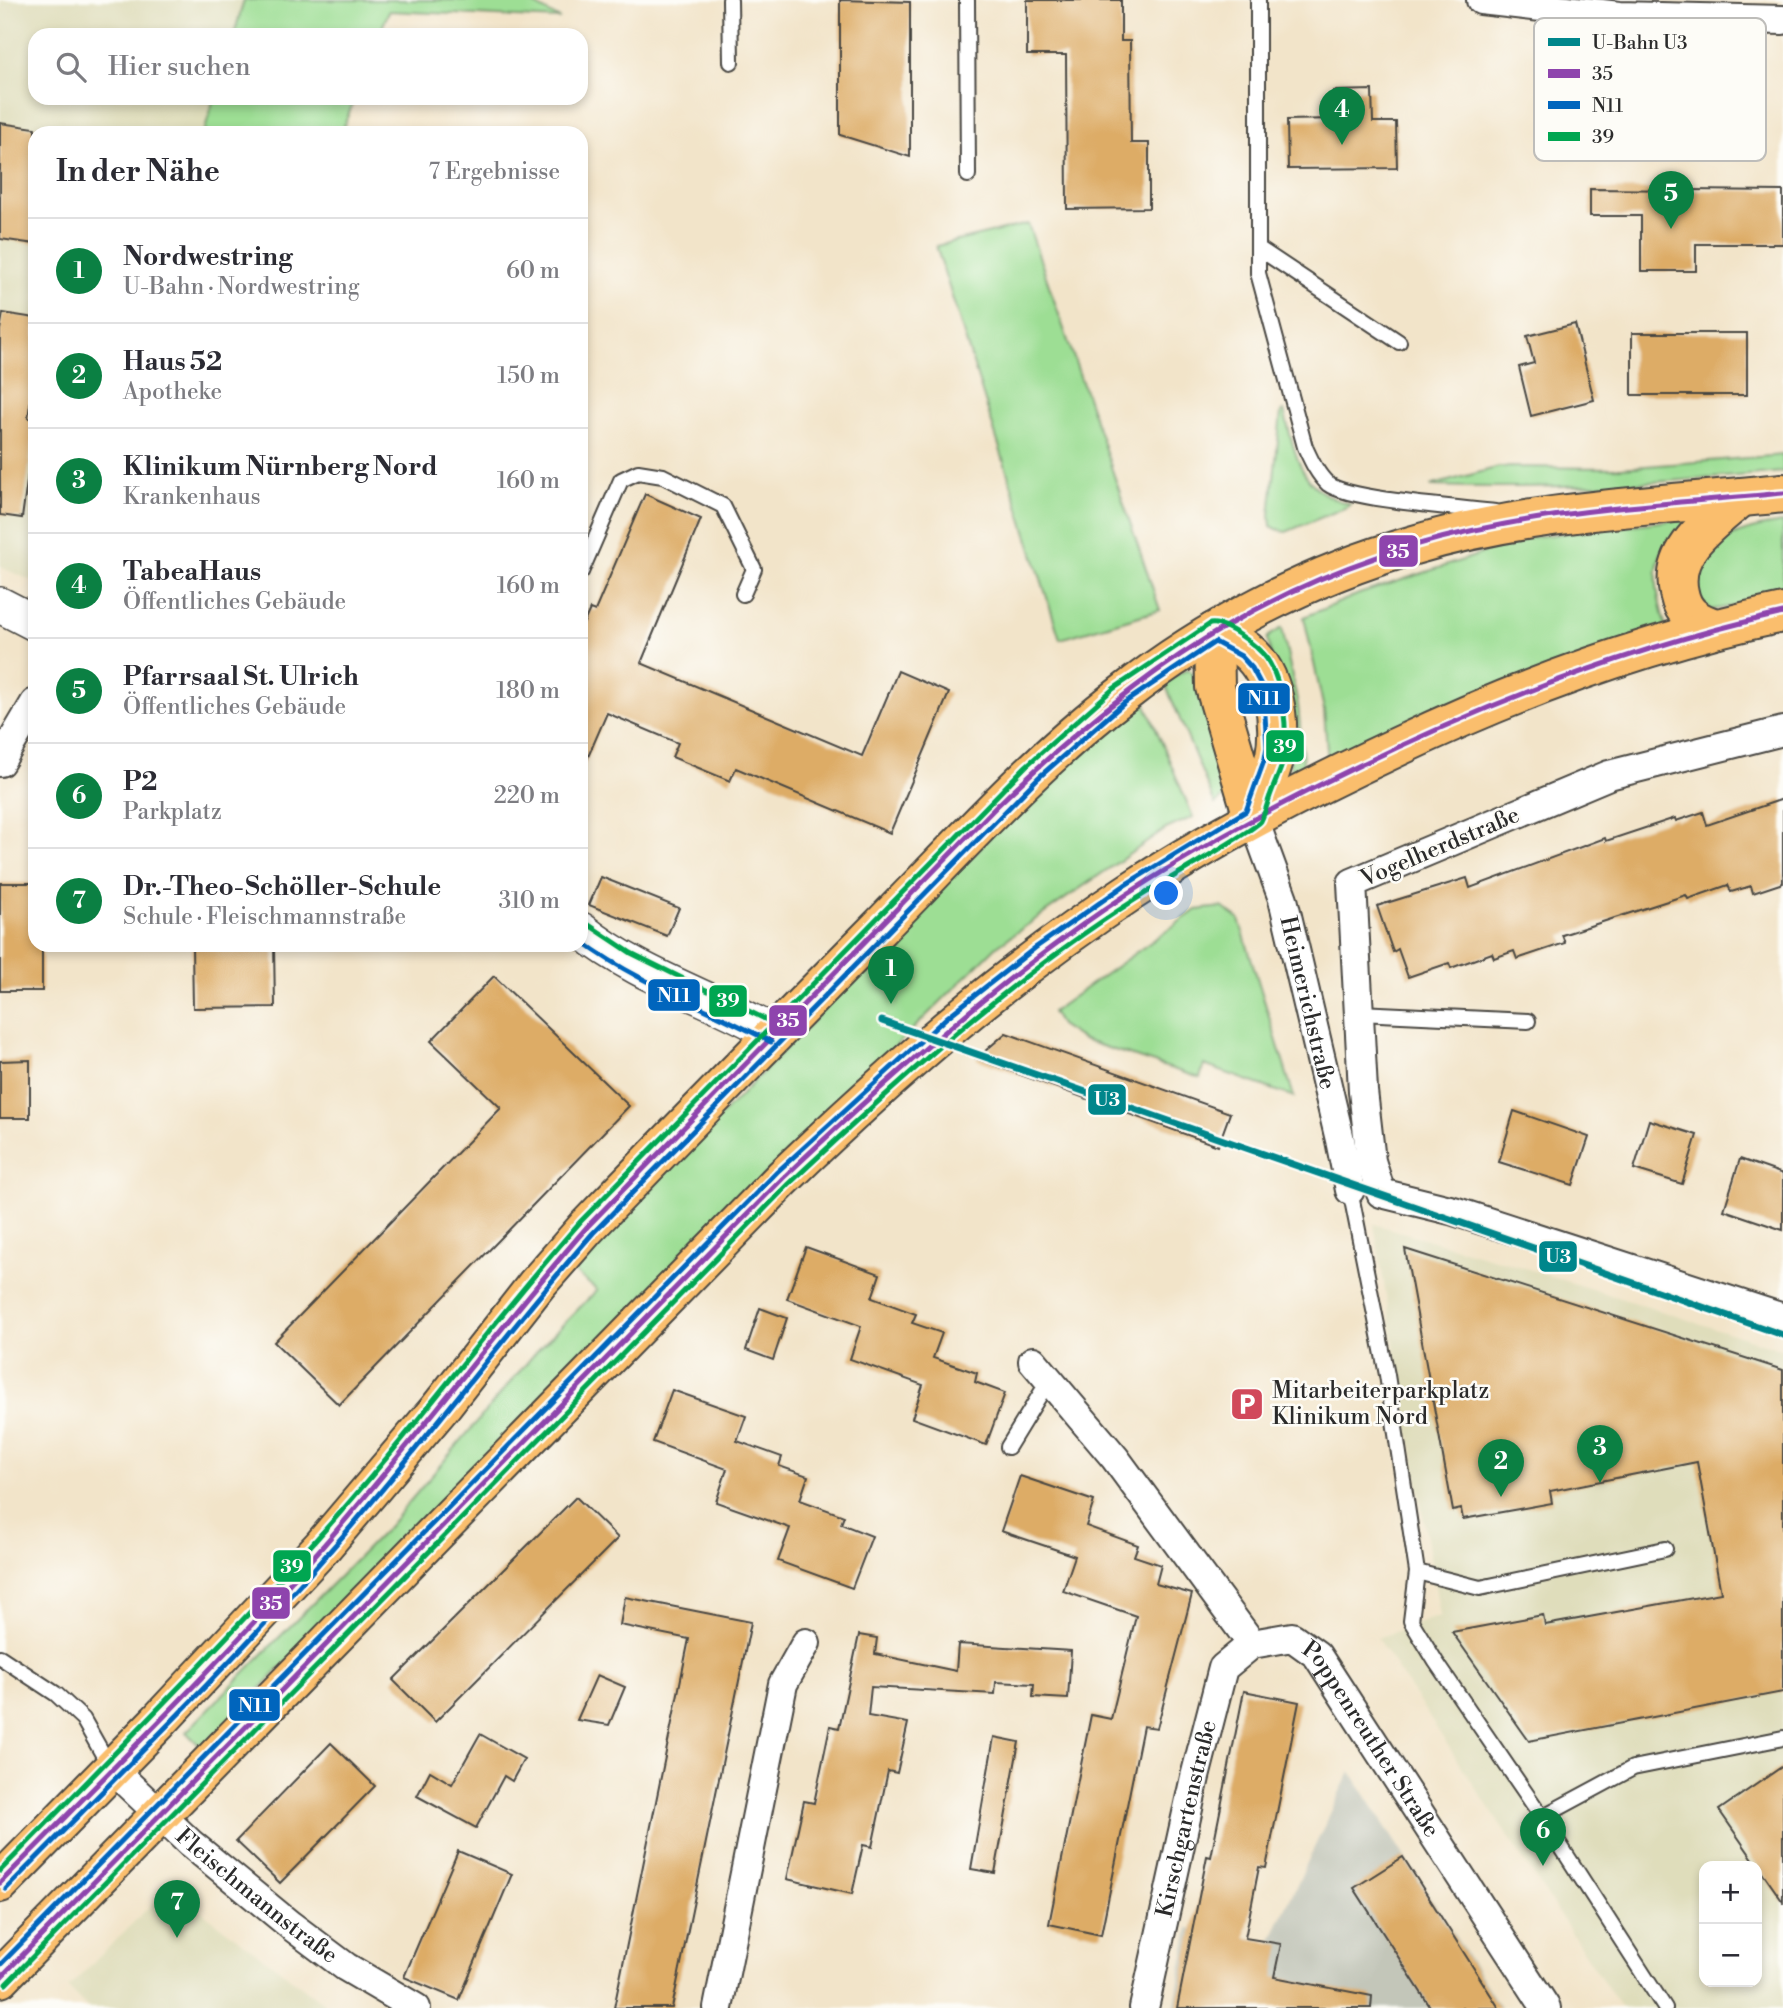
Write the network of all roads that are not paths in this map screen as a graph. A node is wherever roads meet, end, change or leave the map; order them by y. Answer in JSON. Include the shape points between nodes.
{"nodes":[{"id":1,"x":730,"y":0,"type":"edge"},
{"id":2,"x":967,"y":0,"type":"edge"},
{"id":3,"x":1258,"y":0,"type":"edge"},
{"id":4,"x":1480,"y":0,"type":"edge"},
{"id":5,"x":1701,"y":18,"type":"edge"},
{"id":6,"x":731,"y":62,"type":"dead end"},
{"id":7,"x":968,"y":174,"type":"dead end"},
{"id":8,"x":1258,"y":248,"type":"junction"},
{"id":9,"x":1399,"y":342,"type":"dead end"},
{"id":10,"x":1783,"y":493,"type":"edge"},
{"id":11,"x":1741,"y":497,"type":"junction"},
{"id":12,"x":1532,"y":517,"type":"junction"},
{"id":13,"x":588,"y":556,"type":"edge"},
{"id":14,"x":743,"y":594,"type":"dead end"},
{"id":15,"x":0,"y":606,"type":"edge"},
{"id":16,"x":1783,"y":613,"type":"edge"},
{"id":17,"x":28,"y":620,"type":"edge"},
{"id":18,"x":1716,"y":628,"type":"junction"},
{"id":19,"x":1214,"y":632,"type":"junction"},
{"id":20,"x":28,"y":715,"type":"edge"},
{"id":21,"x":1783,"y":731,"type":"edge"},
{"id":22,"x":0,"y":762,"type":"edge"},
{"id":23,"x":1253,"y":817,"type":"junction"},
{"id":24,"x":588,"y":935,"type":"edge"},
{"id":25,"x":1359,"y":1013,"type":"junction"},
{"id":26,"x":1528,"y":1021,"type":"dead end"},
{"id":27,"x":775,"y":1034,"type":"junction"},
{"id":28,"x":1350,"y":1190,"type":"joint"},
{"id":29,"x":1783,"y":1318,"type":"edge"},
{"id":30,"x":1041,"y":1370,"type":"joint"},
{"id":31,"x":1008,"y":1447,"type":"dead end"},
{"id":32,"x":1665,"y":1549,"type":"dead end"},
{"id":33,"x":1417,"y":1572,"type":"junction"},
{"id":34,"x":806,"y":1643,"type":"dead end"},
{"id":35,"x":1252,"y":1644,"type":"junction"},
{"id":36,"x":0,"y":1657,"type":"edge"},
{"id":37,"x":1783,"y":1738,"type":"edge"},
{"id":38,"x":111,"y":1768,"type":"junction"},
{"id":39,"x":158,"y":1815,"type":"junction"},
{"id":40,"x":1542,"y":1817,"type":"junction"},
{"id":41,"x":0,"y":1883,"type":"edge"},
{"id":42,"x":0,"y":1978,"type":"edge"},
{"id":43,"x":416,"y":2008,"type":"edge"},
{"id":44,"x":718,"y":2008,"type":"edge"},
{"id":45,"x":1144,"y":2008,"type":"edge"},
{"id":46,"x":1546,"y":2008,"type":"edge"},
{"id":47,"x":1665,"y":2008,"type":"edge"}],
"edges":[{"from":1,"to":6,"type":"lane"},
{"from":2,"to":7,"type":"lane"},
{"from":3,"to":8,"type":"lane"},
{"from":4,"to":5,"type":"street","via":[[1619,16]]},
{"from":8,"to":9,"type":"lane"},
{"from":8,"to":12,"type":"lane","via":[[1258,273],[1305,447],[1316,471],[1330,485],[1354,495]]},
{"from":10,"to":11,"type":"main road"},
{"from":11,"to":12,"type":"main road"},
{"from":11,"to":18,"type":"main road","via":[[1688,547],[1677,569],[1685,610],[1696,621]]},
{"from":12,"to":19,"type":"main road","via":[[1454,533],[1371,559],[1299,588]]},
{"from":13,"to":14,"type":"lane","via":[[621,480],[638,472],[663,476],[723,506],[754,569]]},
{"from":15,"to":17,"type":"street"},
{"from":16,"to":18,"type":"main road"},
{"from":18,"to":23,"type":"main road","via":[[1536,685]]},
{"from":19,"to":23,"type":"main road","via":[[1215,687]]},
{"from":19,"to":23,"type":"main road","via":[[1246,649],[1259,663],[1273,698],[1276,747]]},
{"from":19,"to":27,"type":"main road","via":[[1119,696],[1032,772]]},
{"from":20,"to":22,"type":"street"},
{"from":21,"to":25,"type":"street","name":"Vogelherdstraße","via":[[1609,775],[1352,883]]},
{"from":23,"to":28,"type":"street","name":"Heimerichstraße","via":[[1283,899]]},
{"from":23,"to":39,"type":"main road","via":[[1130,892],[1040,955],[872,1095],[774,1188]]},
{"from":24,"to":27,"type":"street","via":[[634,966]]},
{"from":25,"to":26,"type":"lane"},
{"from":25,"to":29,"type":"street","name":"Vogelherdstraße","via":[[1371,1161],[1381,1193],[1454,1211]]},
{"from":27,"to":38,"type":"main road","via":[[562,1255],[323,1547]]},
{"from":28,"to":33,"type":"lane","via":[[1387,1375]]},
{"from":30,"to":31,"type":"lane"},
{"from":30,"to":35,"type":"street","via":[[1115,1458]]},
{"from":32,"to":33,"type":"lane","via":[[1480,1588]]},
{"from":33,"to":40,"type":"lane","via":[[1411,1621]]},
{"from":34,"to":44,"type":"street","via":[[783,1685]]},
{"from":35,"to":45,"type":"street","name":"Kirschgartenstraße","via":[[1223,1668]]},
{"from":35,"to":46,"type":"street","name":"Poppenreuther Straße","via":[[1292,1637],[1317,1655]]},
{"from":36,"to":38,"type":"lane","via":[[57,1694],[83,1718]]},
{"from":37,"to":40,"type":"lane","via":[[1633,1768]]},
{"from":38,"to":39,"type":"street","name":"Fleischmannstraße"},
{"from":38,"to":41,"type":"main road"},
{"from":39,"to":42,"type":"main road"},
{"from":39,"to":43,"type":"street","name":"Fleischmannstraße","via":[[312,1942]]},
{"from":40,"to":47,"type":"lane"}]}
